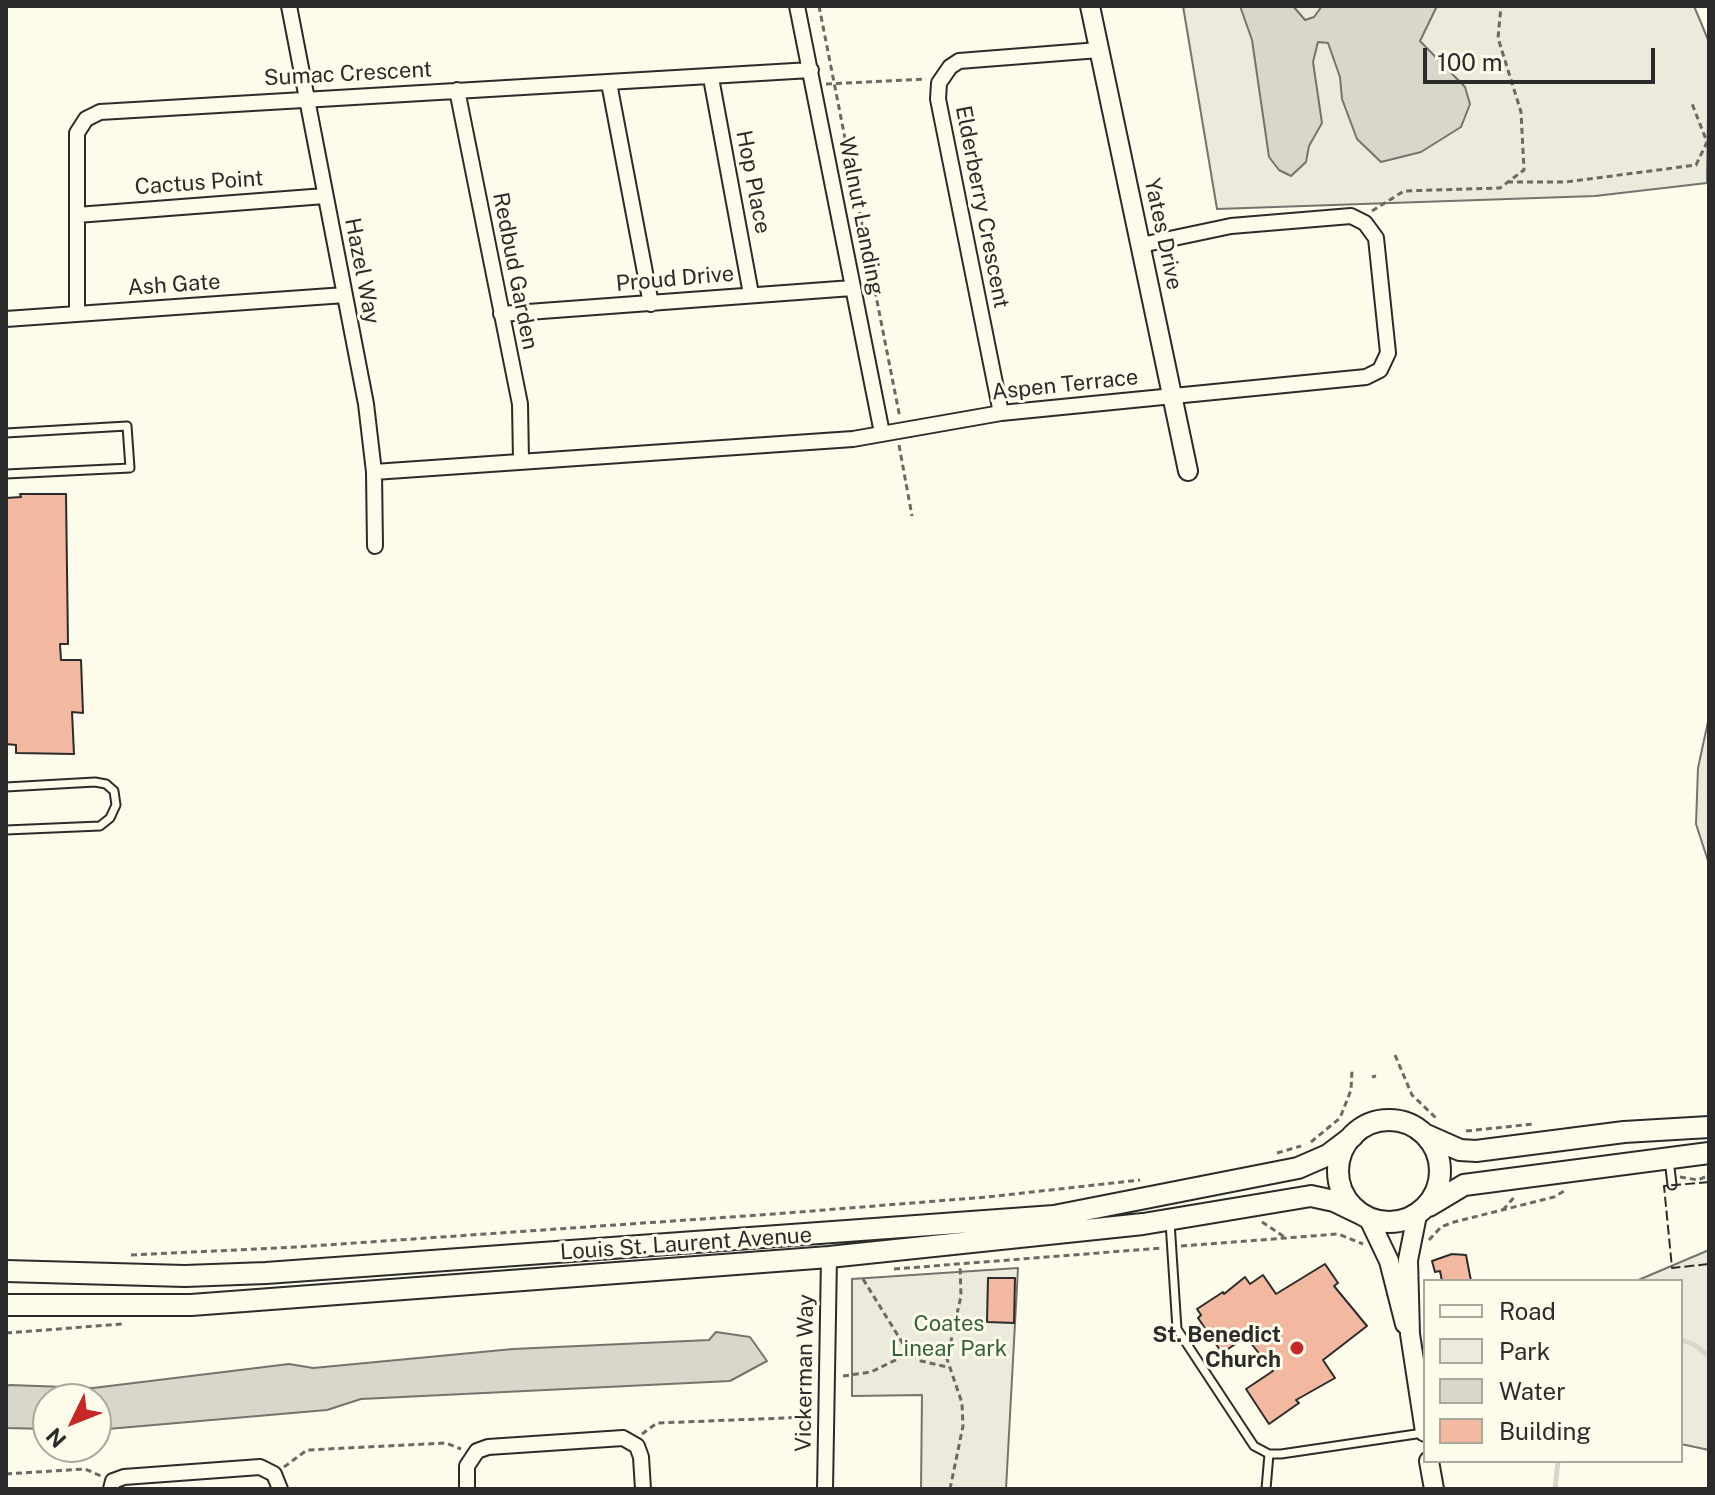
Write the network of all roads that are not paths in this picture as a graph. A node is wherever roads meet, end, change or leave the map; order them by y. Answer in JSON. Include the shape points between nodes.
{"nodes":[{"id":1,"x":289,"y":6,"type":"edge"},
{"id":2,"x":797,"y":6,"type":"edge"},
{"id":3,"x":1090,"y":6,"type":"edge"},
{"id":4,"x":1099,"y":50,"type":"junction"},
{"id":5,"x":811,"y":70,"type":"junction"},
{"id":6,"x":711,"y":78,"type":"junction"},
{"id":7,"x":609,"y":83,"type":"junction"},
{"id":8,"x":457,"y":90,"type":"junction"},
{"id":9,"x":306,"y":97,"type":"junction"},
{"id":10,"x":325,"y":196,"type":"junction"},
{"id":11,"x":77,"y":215,"type":"junction"},
{"id":12,"x":1141,"y":245,"type":"junction"},
{"id":13,"x":852,"y":288,"type":"junction"},
{"id":14,"x":751,"y":294,"type":"junction"},
{"id":15,"x":345,"y":295,"type":"junction"},
{"id":16,"x":651,"y":304,"type":"junction"},
{"id":17,"x":77,"y":314,"type":"junction"},
{"id":18,"x":501,"y":314,"type":"junction"},
{"id":19,"x":6,"y":319,"type":"edge"},
{"id":20,"x":1172,"y":395,"type":"junction"},
{"id":21,"x":1001,"y":413,"type":"junction"},
{"id":22,"x":6,"y":433,"type":"edge"},
{"id":23,"x":882,"y":433,"type":"junction"},
{"id":24,"x":521,"y":460,"type":"junction"},
{"id":25,"x":1188,"y":471,"type":"dead end"},
{"id":26,"x":374,"y":472,"type":"junction"},
{"id":27,"x":6,"y":474,"type":"edge"},
{"id":28,"x":375,"y":546,"type":"dead end"},
{"id":29,"x":6,"y":787,"type":"edge"},
{"id":30,"x":6,"y":830,"type":"edge"},
{"id":31,"x":1709,"y":1127,"type":"edge"},
{"id":32,"x":1433,"y":1128,"type":"junction"},
{"id":33,"x":1353,"y":1136,"type":"junction"},
{"id":34,"x":1709,"y":1153,"type":"edge"},
{"id":35,"x":1670,"y":1166,"type":"junction"},
{"id":36,"x":1672,"y":1185,"type":"dead end"},
{"id":37,"x":1421,"y":1211,"type":"junction"},
{"id":38,"x":1365,"y":1216,"type":"junction"},
{"id":39,"x":1170,"y":1220,"type":"junction"},
{"id":40,"x":829,"y":1257,"type":"junction"},
{"id":41,"x":6,"y":1271,"type":"edge"},
{"id":42,"x":6,"y":1305,"type":"edge"},
{"id":43,"x":1410,"y":1334,"type":"junction"},
{"id":44,"x":1423,"y":1419,"type":"edge"},
{"id":45,"x":1423,"y":1432,"type":"edge"},
{"id":46,"x":1269,"y":1454,"type":"junction"},
{"id":47,"x":1429,"y":1463,"type":"edge"},
{"id":48,"x":112,"y":1485,"type":"edge"},
{"id":49,"x":280,"y":1489,"type":"edge"},
{"id":50,"x":467,"y":1489,"type":"edge"},
{"id":51,"x":643,"y":1489,"type":"edge"},
{"id":52,"x":825,"y":1489,"type":"edge"},
{"id":53,"x":1266,"y":1489,"type":"edge"},
{"id":54,"x":1434,"y":1489,"type":"edge"}],
"edges":[{"from":1,"to":9,"type":"street","name":"Hazel Way"},
{"from":2,"to":5,"type":"street","name":"Walnut Landing"},
{"from":3,"to":4,"type":"street","name":"Yates Drive"},
{"from":4,"to":12,"type":"street","name":"Yates Drive"},
{"from":4,"to":21,"type":"street","name":"Elderberry Crescent","via":[[959,61],[939,83]]},
{"from":5,"to":6,"type":"street","name":"Sumac Crescent"},
{"from":5,"to":13,"type":"street","name":"Walnut Landing"},
{"from":6,"to":7,"type":"street","name":"Sumac Crescent"},
{"from":6,"to":14,"type":"street","name":"Hop Place"},
{"from":7,"to":8,"type":"street","name":"Sumac Crescent"},
{"from":7,"to":16,"type":"street"},
{"from":8,"to":9,"type":"street","name":"Sumac Crescent"},
{"from":8,"to":18,"type":"street","name":"Redbud Garden"},
{"from":9,"to":10,"type":"street","name":"Hazel Way"},
{"from":9,"to":11,"type":"street","name":"Sumac Crescent","via":[[100,112],[86,119],[77,133]]},
{"from":10,"to":11,"type":"street","name":"Cactus Point"},
{"from":10,"to":15,"type":"street","name":"Hazel Way"},
{"from":11,"to":17,"type":"street","name":"Sumac Crescent"},
{"from":12,"to":20,"type":"street","name":"Yates Drive"},
{"from":12,"to":20,"type":"street","name":"Aspen Terrace","via":[[1231,226],[1351,216],[1376,238],[1388,353],[1380,370],[1366,377]]},
{"from":13,"to":14,"type":"street","name":"Proud Drive"},
{"from":13,"to":23,"type":"street","name":"Walnut Landing"},
{"from":14,"to":16,"type":"street","name":"Proud Drive"},
{"from":15,"to":17,"type":"street","name":"Ash Gate"},
{"from":15,"to":26,"type":"street","name":"Hazel Way"},
{"from":16,"to":18,"type":"street","name":"Proud Drive"},
{"from":17,"to":19,"type":"street","name":"Ash Gate"},
{"from":18,"to":24,"type":"street","name":"Redbud Garden","via":[[520,404]]},
{"from":20,"to":21,"type":"street","name":"Aspen Terrace"},
{"from":20,"to":25,"type":"street","name":"Yates Drive"},
{"from":21,"to":23,"type":"street","name":"Aspen Terrace"},
{"from":22,"to":27,"type":"lane","via":[[127,426],[130,468]]},
{"from":23,"to":24,"type":"street","name":"Aspen Terrace"},
{"from":24,"to":26,"type":"street","name":"Aspen Terrace"},
{"from":26,"to":28,"type":"street","name":"Hazel Way"},
{"from":29,"to":30,"type":"lane","via":[[106,784],[114,791],[116,805],[100,826]]},
{"from":31,"to":32,"type":"main road","via":[[1476,1151],[1460,1150]]},
{"from":32,"to":33,"type":"main road","via":[[1386,1120]]},
{"from":32,"to":37,"type":"main road","via":[[1440,1178]]},
{"from":33,"to":38,"type":"main road","via":[[1340,1158],[1340,1184],[1352,1206]]},
{"from":33,"to":41,"type":"main road","name":"Louis St. Laurent Avenue","via":[[1298,1168],[1054,1216],[266,1273]]},
{"from":34,"to":35,"type":"main road"},
{"from":35,"to":36,"type":"lane"},
{"from":35,"to":37,"type":"main road","via":[[1464,1185]]},
{"from":37,"to":38,"type":"main road","via":[[1396,1223]]},
{"from":37,"to":43,"type":"street","via":[[1408,1260]]},
{"from":38,"to":39,"type":"main road","name":"Louis St. Laurent Avenue","via":[[1311,1196]]},
{"from":38,"to":43,"type":"street","via":[[1389,1261]]},
{"from":39,"to":40,"type":"main road","name":"Louis St. Laurent Avenue"},
{"from":39,"to":46,"type":"lane","via":[[1180,1337],[1249,1440]]},
{"from":40,"to":42,"type":"main road","name":"Louis St. Laurent Avenue","via":[[191,1305]]},
{"from":40,"to":52,"type":"street","name":"Vickerman Way"},
{"from":43,"to":44,"type":"street"},
{"from":45,"to":46,"type":"lane"},
{"from":46,"to":53,"type":"lane"},
{"from":47,"to":54,"type":"street"},
{"from":48,"to":49,"type":"street","via":[[124,1477],[260,1467],[274,1474]]},
{"from":50,"to":51,"type":"street","via":[[467,1466],[488,1447],[623,1438],[632,1441],[641,1457]]}]}
